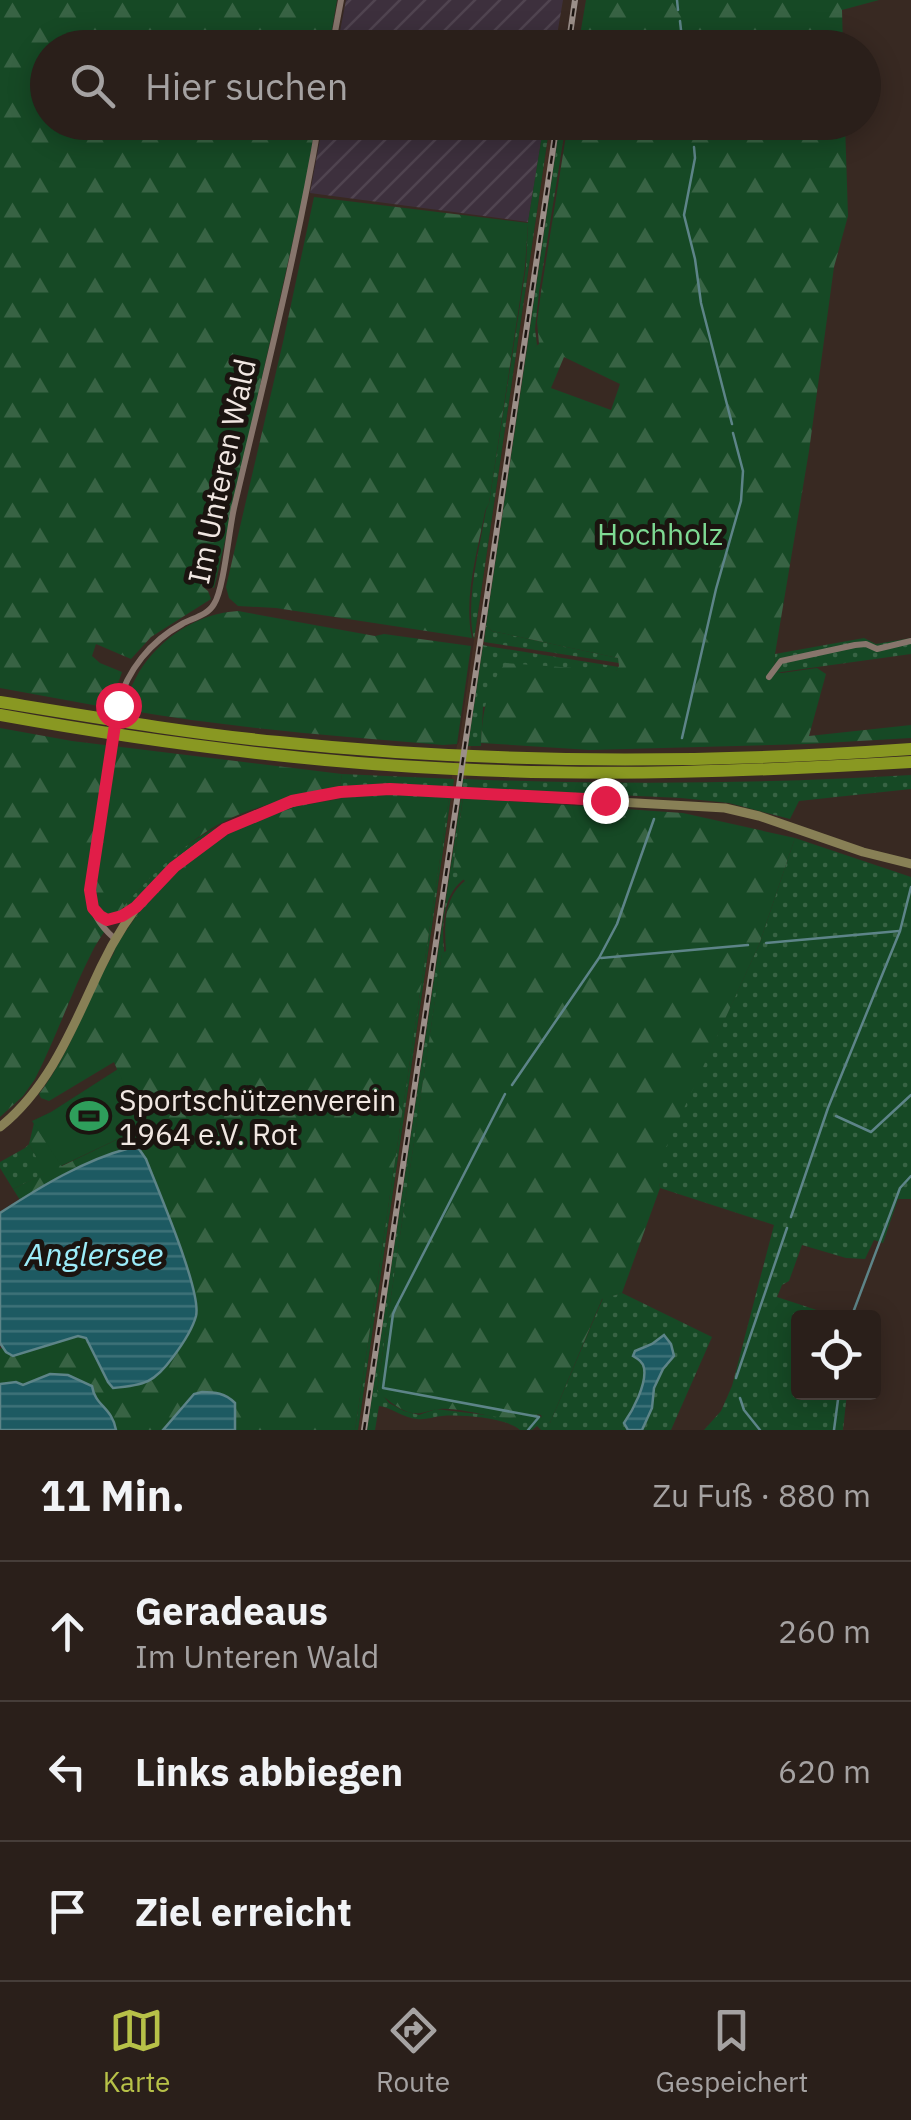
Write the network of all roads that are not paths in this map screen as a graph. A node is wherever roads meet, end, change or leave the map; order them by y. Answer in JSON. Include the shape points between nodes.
{"nodes":[{"id":1,"x":341,"y":0,"type":"edge"},
{"id":2,"x":335,"y":30,"type":"edge"},
{"id":3,"x":315,"y":140,"type":"edge"},
{"id":4,"x":911,"y":641,"type":"edge"},
{"id":5,"x":769,"y":676,"type":"dead end"},
{"id":6,"x":0,"y":702,"type":"edge"},
{"id":7,"x":0,"y":715,"type":"edge"},
{"id":8,"x":102,"y":726,"type":"junction"},
{"id":9,"x":911,"y":749,"type":"edge"},
{"id":10,"x":911,"y":762,"type":"edge"},
{"id":11,"x":469,"y":763,"type":"junction"},
{"id":12,"x":911,"y":864,"type":"edge"},
{"id":13,"x":136,"y":907,"type":"junction"},
{"id":14,"x":93,"y":908,"type":"junction"},
{"id":15,"x":100,"y":916,"type":"junction"},
{"id":16,"x":117,"y":936,"type":"junction"},
{"id":17,"x":0,"y":1127,"type":"edge"}],
"edges":[{"from":1,"to":2,"type":"street"},
{"from":3,"to":14,"type":"street","name":"Im Unteren Wald","via":[[219,592],[210,610],[146,653],[121,695],[90,890]]},
{"from":4,"to":5,"type":"street","via":[[780,660]]},
{"from":6,"to":8,"type":"highway"},
{"from":7,"to":8,"type":"highway"},
{"from":8,"to":11,"type":"highway"},
{"from":9,"to":11,"type":"highway"},
{"from":10,"to":11,"type":"highway","via":[[675,772]]},
{"from":12,"to":13,"type":"main road","via":[[725,808],[390,789],[292,801],[225,829],[174,867]]},
{"from":13,"to":15,"type":"street","via":[[115,918]]},
{"from":13,"to":16,"type":"main road"},
{"from":14,"to":15,"type":"street"},
{"from":14,"to":16,"type":"street"},
{"from":15,"to":16,"type":"street"},
{"from":16,"to":17,"type":"main road","via":[[56,1061]]}]}
